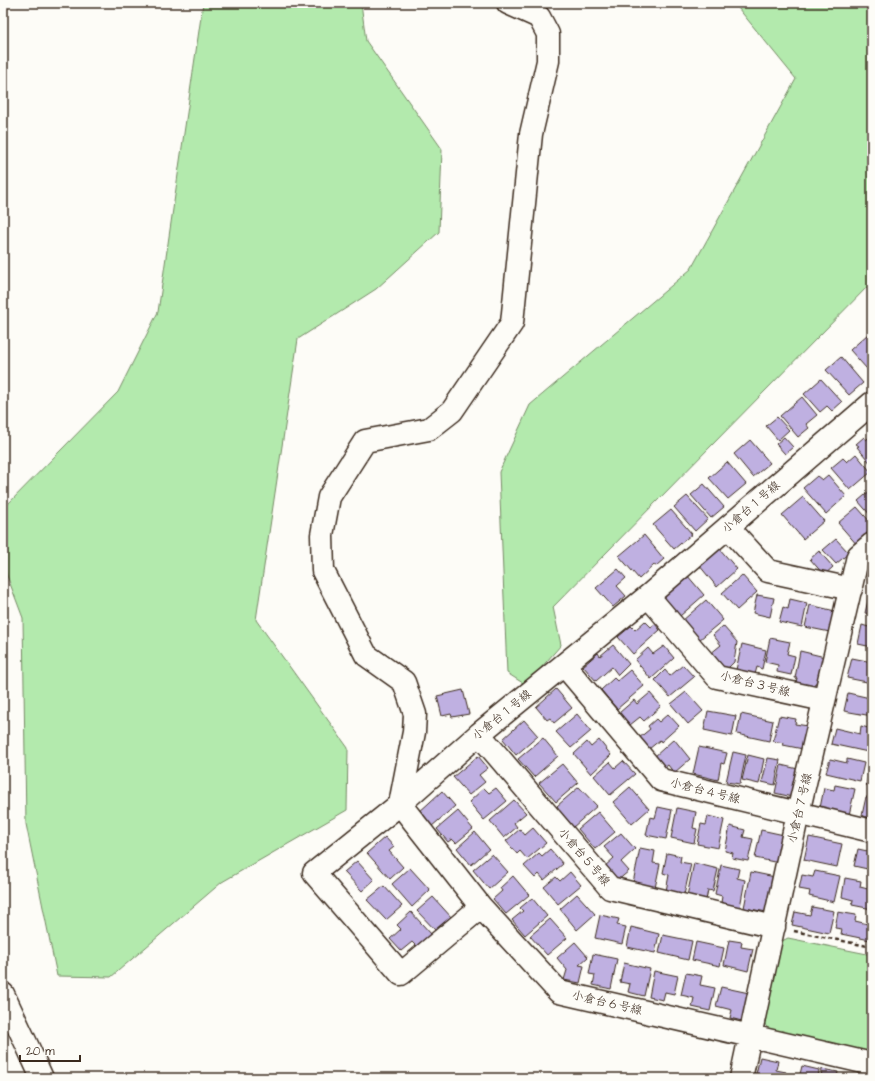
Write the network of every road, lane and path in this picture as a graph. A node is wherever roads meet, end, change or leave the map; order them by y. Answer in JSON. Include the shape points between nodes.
{"nodes":[{"id":1,"x":508,"y":3,"type":"edge"},
{"id":2,"x":872,"y":403,"type":"edge"},
{"id":3,"x":728,"y":527,"type":"junction"},
{"id":4,"x":872,"y":544,"type":"edge"},
{"id":5,"x":851,"y":589,"type":"junction"},
{"id":6,"x":648,"y":596,"type":"junction"},
{"id":7,"x":564,"y":665,"type":"junction"},
{"id":8,"x":824,"y":700,"type":"junction"},
{"id":9,"x":479,"y":734,"type":"junction"},
{"id":10,"x":400,"y":804,"type":"junction"},
{"id":11,"x":798,"y":813,"type":"junction"},
{"id":12,"x":872,"y":831,"type":"edge"},
{"id":13,"x":481,"y":908,"type":"junction"},
{"id":14,"x":774,"y":927,"type":"junction"},
{"id":15,"x":872,"y":947,"type":"edge"},
{"id":16,"x":3,"y":994,"type":"edge"},
{"id":17,"x":750,"y":1036,"type":"junction"},
{"id":18,"x":872,"y":1064,"type":"edge"},
{"id":19,"x":42,"y":1078,"type":"edge"},
{"id":20,"x":741,"y":1078,"type":"edge"}],
"edges":[{"from":1,"to":10,"type":"street","via":[[539,17],[548,34],[548,61],[531,134],[512,323],[452,411],[429,429],[365,440],[329,497],[322,536],[323,571],[366,655],[404,682],[415,714]]},
{"from":2,"to":3,"type":"street","name":"小倉台１号線"},
{"from":3,"to":5,"type":"street","via":[[768,571]]},
{"from":3,"to":6,"type":"street","name":"小倉台１号線"},
{"from":4,"to":5,"type":"street","name":"小倉台７号線","via":[[858,556]]},
{"from":5,"to":8,"type":"street","name":"小倉台７号線"},
{"from":6,"to":7,"type":"street","name":"小倉台１号線"},
{"from":6,"to":8,"type":"street","name":"小倉台３号線","via":[[717,677]]},
{"from":7,"to":9,"type":"street","name":"小倉台１号線"},
{"from":7,"to":11,"type":"street","name":"小倉台４号線","via":[[661,780]]},
{"from":8,"to":11,"type":"street","name":"小倉台７号線"},
{"from":9,"to":10,"type":"street","name":"小倉台１号線"},
{"from":9,"to":14,"type":"street","name":"小倉台５号線","via":[[610,888]]},
{"from":10,"to":13,"type":"street","name":"小倉台６号線"},
{"from":10,"to":13,"type":"street","name":"小倉台１号線","via":[[314,873],[401,974]]},
{"from":11,"to":12,"type":"street","name":"小倉台４号線"},
{"from":11,"to":14,"type":"street","name":"小倉台７号線"},
{"from":13,"to":17,"type":"street","name":"小倉台６号線","via":[[559,992]]},
{"from":14,"to":15,"type":"path"},
{"from":14,"to":17,"type":"street","name":"小倉台７号線"},
{"from":16,"to":19,"type":"street"},
{"from":17,"to":18,"type":"street","name":"小倉台６号線"},
{"from":17,"to":20,"type":"street","name":"小倉台７号線"}]}
